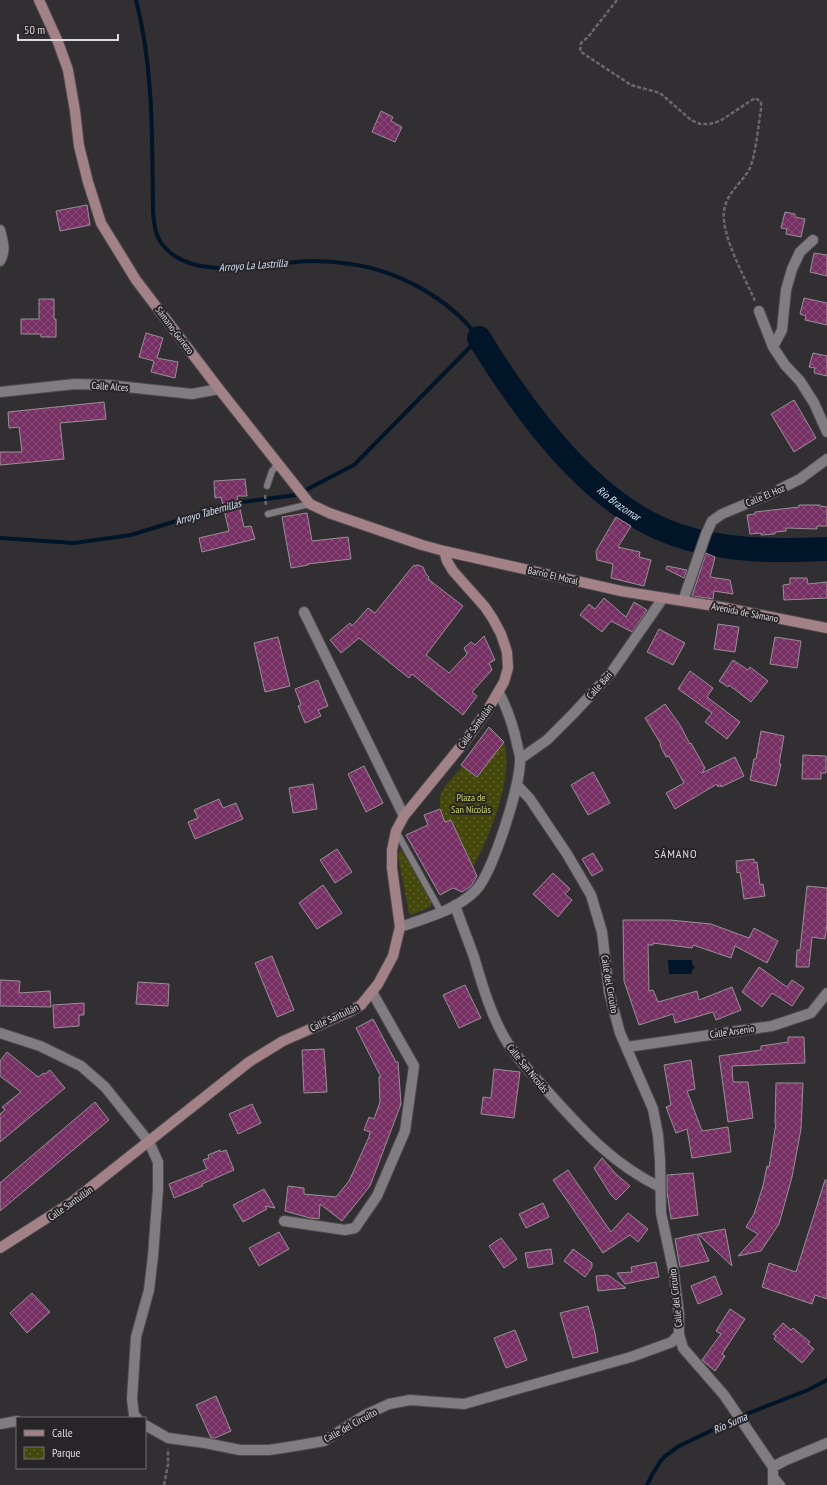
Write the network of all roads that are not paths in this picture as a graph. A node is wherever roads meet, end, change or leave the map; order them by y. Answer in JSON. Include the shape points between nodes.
{"nodes":[{"id":1,"x":39,"y":0,"type":"edge"},
{"id":2,"x":0,"y":230,"type":"edge"},
{"id":3,"x":813,"y":240,"type":"dead end"},
{"id":4,"x":0,"y":260,"type":"edge"},
{"id":5,"x":759,"y":311,"type":"road end"},
{"id":6,"x":773,"y":347,"type":"junction"},
{"id":7,"x":219,"y":389,"type":"junction"},
{"id":8,"x":0,"y":392,"type":"edge"},
{"id":9,"x":827,"y":432,"type":"edge"},
{"id":10,"x":827,"y":459,"type":"edge"},
{"id":11,"x":278,"y":464,"type":"junction"},
{"id":12,"x":266,"y":489,"type":"road end"},
{"id":13,"x":308,"y":501,"type":"junction"},
{"id":14,"x":268,"y":514,"type":"dead end"},
{"id":15,"x":444,"y":551,"type":"junction"},
{"id":16,"x":663,"y":598,"type":"junction"},
{"id":17,"x":683,"y":601,"type":"junction"},
{"id":18,"x":304,"y":612,"type":"dead end"},
{"id":19,"x":827,"y":628,"type":"edge"},
{"id":20,"x":499,"y":693,"type":"junction"},
{"id":21,"x":520,"y":759,"type":"junction"},
{"id":22,"x":517,"y":785,"type":"junction"},
{"id":23,"x":404,"y":816,"type":"junction"},
{"id":24,"x":396,"y":831,"type":"junction"},
{"id":25,"x":455,"y":906,"type":"junction"},
{"id":26,"x":441,"y":912,"type":"junction"},
{"id":27,"x":400,"y":927,"type":"junction"},
{"id":28,"x":372,"y":992,"type":"junction"},
{"id":29,"x":827,"y":993,"type":"edge"},
{"id":30,"x":0,"y":1033,"type":"edge"},
{"id":31,"x":627,"y":1047,"type":"junction"},
{"id":32,"x":149,"y":1142,"type":"junction"},
{"id":33,"x":660,"y":1188,"type":"junction"},
{"id":34,"x":284,"y":1221,"type":"dead end"},
{"id":35,"x":0,"y":1248,"type":"edge"},
{"id":36,"x":679,"y":1334,"type":"junction"},
{"id":37,"x":132,"y":1417,"type":"edge"},
{"id":38,"x":16,"y":1421,"type":"edge"},
{"id":39,"x":0,"y":1424,"type":"edge"},
{"id":40,"x":146,"y":1426,"type":"edge"},
{"id":41,"x":827,"y":1443,"type":"edge"},
{"id":42,"x":773,"y":1471,"type":"junction"},
{"id":43,"x":773,"y":1485,"type":"edge"},
{"id":44,"x":782,"y":1485,"type":"edge"}],
"edges":[{"from":1,"to":7,"type":"street","name":"Sámano-Guriezo","via":[[68,70],[79,146],[101,223],[136,280]]},
{"from":2,"to":4,"type":"street","via":[[3,255]]},
{"from":3,"to":6,"type":"street","via":[[800,252],[792,269],[786,290],[782,330]]},
{"from":5,"to":6,"type":"street"},
{"from":6,"to":9,"type":"street","via":[[784,365],[800,381]]},
{"from":7,"to":8,"type":"street","name":"Calle Alces","via":[[192,394],[75,384]]},
{"from":7,"to":11,"type":"street","name":"Sámano-Guriezo"},
{"from":10,"to":17,"type":"street","name":"Calle El Hoz","via":[[800,479],[722,514],[712,521]]},
{"from":11,"to":12,"type":"lane","via":[[272,471]]},
{"from":11,"to":13,"type":"street","name":"Sámano-Guriezo"},
{"from":13,"to":14,"type":"lane"},
{"from":13,"to":15,"type":"street","name":"Sámano-Guriezo","via":[[329,513]]},
{"from":15,"to":16,"type":"street","name":"Barrio El Moral"},
{"from":15,"to":20,"type":"street","name":"Calle Santullán","via":[[453,571],[485,607],[501,634],[508,668]]},
{"from":16,"to":17,"type":"street","name":"Avenida de Sámano"},
{"from":16,"to":21,"type":"street","name":"Calle Bari","via":[[611,672],[574,714],[546,740]]},
{"from":17,"to":19,"type":"street","name":"Avenida de Sámano"},
{"from":18,"to":23,"type":"street"},
{"from":20,"to":21,"type":"street","via":[[514,727]]},
{"from":20,"to":23,"type":"street","name":"Calle Santullán","via":[[466,740]]},
{"from":21,"to":22,"type":"street"},
{"from":22,"to":25,"type":"street","via":[[494,858],[485,877],[477,890]]},
{"from":22,"to":31,"type":"street","name":"Calle del Circuito","via":[[530,798],[591,895],[602,932],[609,992],[620,1033]]},
{"from":23,"to":24,"type":"street","name":"Calle Santullán"},
{"from":24,"to":26,"type":"lane"},
{"from":24,"to":27,"type":"street","name":"Calle Santullán","via":[[392,868]]},
{"from":25,"to":26,"type":"street"},
{"from":25,"to":33,"type":"street","name":"Calle San Nicolás","via":[[493,1014],[514,1052],[584,1132],[615,1160]]},
{"from":26,"to":27,"type":"street"},
{"from":27,"to":28,"type":"street","name":"Calle Santullán","via":[[393,956]]},
{"from":28,"to":32,"type":"street","name":"Calle Santullán","via":[[361,1005],[289,1038],[249,1062]]},
{"from":28,"to":34,"type":"street","via":[[414,1066],[405,1131],[377,1196],[356,1228],[345,1230]]},
{"from":29,"to":31,"type":"street","name":"Calle Arsenio","via":[[811,1014],[772,1026]]},
{"from":30,"to":32,"type":"street","via":[[40,1046],[80,1066],[105,1087]]},
{"from":31,"to":33,"type":"street","name":"Calle del Circuito","via":[[653,1109],[658,1136]]},
{"from":32,"to":35,"type":"street","name":"Calle Santullán","via":[[72,1202]]},
{"from":32,"to":37,"type":"street","via":[[158,1162],[158,1189],[149,1290],[136,1337]]},
{"from":33,"to":36,"type":"street","name":"Calle del Circuito","via":[[660,1213],[674,1274]]},
{"from":36,"to":40,"type":"street","name":"Calle del Circuito","via":[[672,1342],[631,1357],[464,1404],[410,1400],[390,1404],[364,1415],[317,1442],[269,1450],[240,1450],[168,1438]]},
{"from":36,"to":42,"type":"street","via":[[683,1348],[724,1395]]},
{"from":38,"to":39,"type":"street"},
{"from":41,"to":42,"type":"street","via":[[784,1461]]},
{"from":42,"to":43,"type":"street"},
{"from":42,"to":44,"type":"lane"}]}
